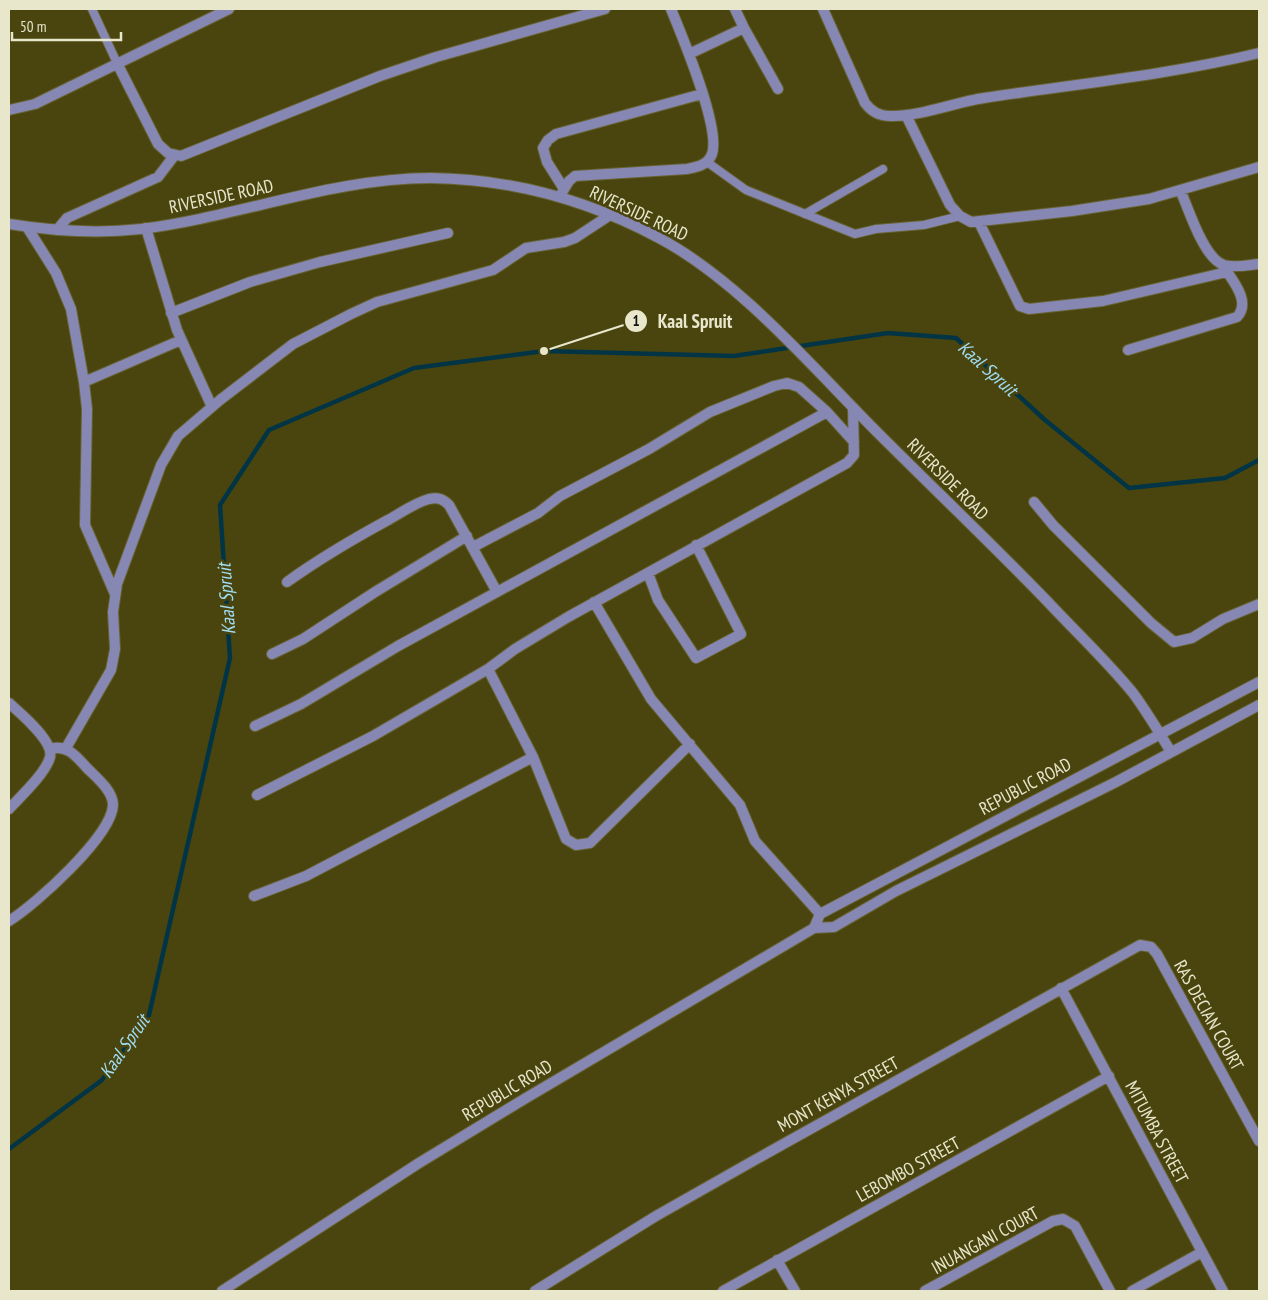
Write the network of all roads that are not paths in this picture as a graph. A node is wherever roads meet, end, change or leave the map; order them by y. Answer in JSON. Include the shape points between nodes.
{"nodes":[{"id":1,"x":92,"y":9,"type":"edge"},
{"id":2,"x":229,"y":9,"type":"edge"},
{"id":3,"x":605,"y":9,"type":"edge"},
{"id":4,"x":671,"y":9,"type":"edge"},
{"id":5,"x":735,"y":9,"type":"edge"},
{"id":6,"x":823,"y":9,"type":"edge"},
{"id":7,"x":744,"y":28,"type":"junction"},
{"id":8,"x":1259,"y":53,"type":"edge"},
{"id":9,"x":689,"y":54,"type":"junction"},
{"id":10,"x":117,"y":63,"type":"junction"},
{"id":11,"x":778,"y":89,"type":"dead end"},
{"id":12,"x":702,"y":94,"type":"junction"},
{"id":13,"x":9,"y":110,"type":"edge"},
{"id":14,"x":906,"y":115,"type":"junction"},
{"id":15,"x":174,"y":156,"type":"junction"},
{"id":16,"x":707,"y":162,"type":"junction"},
{"id":17,"x":1259,"y":167,"type":"edge"},
{"id":18,"x":883,"y":169,"type":"dead end"},
{"id":19,"x":562,"y":192,"type":"junction"},
{"id":20,"x":1181,"y":192,"type":"junction"},
{"id":21,"x":805,"y":214,"type":"junction"},
{"id":22,"x":610,"y":215,"type":"junction"},
{"id":23,"x":960,"y":216,"type":"junction"},
{"id":24,"x":979,"y":222,"type":"junction"},
{"id":25,"x":9,"y":224,"type":"edge"},
{"id":26,"x":27,"y":227,"type":"junction"},
{"id":27,"x":146,"y":228,"type":"junction"},
{"id":28,"x":57,"y":230,"type":"junction"},
{"id":29,"x":448,"y":233,"type":"dead end"},
{"id":30,"x":1259,"y":264,"type":"edge"},
{"id":31,"x":1225,"y":268,"type":"junction"},
{"id":32,"x":171,"y":313,"type":"junction"},
{"id":33,"x":181,"y":340,"type":"junction"},
{"id":34,"x":1128,"y":350,"type":"dead end"},
{"id":35,"x":84,"y":382,"type":"junction"},
{"id":36,"x":212,"y":407,"type":"junction"},
{"id":37,"x":853,"y":408,"type":"junction"},
{"id":38,"x":827,"y":412,"type":"junction"},
{"id":39,"x":854,"y":442,"type":"junction"},
{"id":40,"x":1034,"y":502,"type":"dead end"},
{"id":41,"x":467,"y":536,"type":"junction"},
{"id":42,"x":696,"y":545,"type":"junction"},
{"id":43,"x":473,"y":547,"type":"junction"},
{"id":44,"x":648,"y":573,"type":"junction"},
{"id":45,"x":287,"y":582,"type":"dead end"},
{"id":46,"x":497,"y":592,"type":"junction"},
{"id":47,"x":115,"y":594,"type":"junction"},
{"id":48,"x":594,"y":602,"type":"junction"},
{"id":49,"x":1259,"y":604,"type":"edge"},
{"id":50,"x":272,"y":654,"type":"dead end"},
{"id":51,"x":488,"y":669,"type":"junction"},
{"id":52,"x":1259,"y":682,"type":"edge"},
{"id":53,"x":9,"y":703,"type":"edge"},
{"id":54,"x":1259,"y":705,"type":"edge"},
{"id":55,"x":255,"y":726,"type":"dead end"},
{"id":56,"x":1159,"y":733,"type":"junction"},
{"id":57,"x":690,"y":744,"type":"junction"},
{"id":58,"x":66,"y":748,"type":"junction"},
{"id":59,"x":50,"y":749,"type":"junction"},
{"id":60,"x":1171,"y":752,"type":"junction"},
{"id":61,"x":533,"y":757,"type":"junction"},
{"id":62,"x":257,"y":795,"type":"dead end"},
{"id":63,"x":9,"y":809,"type":"edge"},
{"id":64,"x":254,"y":896,"type":"dead end"},
{"id":65,"x":820,"y":914,"type":"junction"},
{"id":66,"x":9,"y":921,"type":"edge"},
{"id":67,"x":814,"y":928,"type":"junction"},
{"id":68,"x":1159,"y":957,"type":"joint"},
{"id":69,"x":1061,"y":988,"type":"junction"},
{"id":70,"x":1109,"y":1076,"type":"junction"},
{"id":71,"x":1259,"y":1141,"type":"edge"},
{"id":72,"x":1202,"y":1252,"type":"junction"},
{"id":73,"x":777,"y":1260,"type":"junction"},
{"id":74,"x":222,"y":1291,"type":"edge"},
{"id":75,"x":535,"y":1291,"type":"edge"},
{"id":76,"x":723,"y":1291,"type":"edge"},
{"id":77,"x":795,"y":1291,"type":"edge"},
{"id":78,"x":925,"y":1291,"type":"edge"},
{"id":79,"x":1110,"y":1291,"type":"edge"},
{"id":80,"x":1132,"y":1291,"type":"edge"},
{"id":81,"x":1223,"y":1291,"type":"edge"}],
"edges":[{"from":1,"to":10,"type":"lane"},
{"from":2,"to":10,"type":"street"},
{"from":3,"to":15,"type":"street","via":[[380,76],[187,155]]},
{"from":4,"to":9,"type":"street"},
{"from":5,"to":7,"type":"street"},
{"from":6,"to":14,"type":"street","via":[[865,103],[874,113],[883,116]]},
{"from":7,"to":9,"type":"street"},
{"from":7,"to":11,"type":"street"},
{"from":8,"to":14,"type":"street","via":[[1208,64],[975,100]]},
{"from":9,"to":12,"type":"street"},
{"from":10,"to":13,"type":"street","via":[[35,104]]},
{"from":10,"to":15,"type":"street","via":[[158,144]]},
{"from":12,"to":16,"type":"street","via":[[714,136],[712,155]]},
{"from":12,"to":19,"type":"street","via":[[556,134],[543,148],[546,162]]},
{"from":14,"to":23,"type":"street","via":[[946,198]]},
{"from":15,"to":28,"type":"street","via":[[158,177],[67,218]]},
{"from":16,"to":19,"type":"street","via":[[687,169],[583,174],[575,176]]},
{"from":16,"to":21,"type":"lane","via":[[746,190]]},
{"from":17,"to":20,"type":"street"},
{"from":18,"to":21,"type":"lane"},
{"from":19,"to":22,"type":"street","name":"RIVERSIDE ROAD"},
{"from":19,"to":27,"type":"street","name":"RIVERSIDE ROAD","via":[[488,181],[399,179],[365,183]]},
{"from":20,"to":24,"type":"street","via":[[1114,205]]},
{"from":20,"to":31,"type":"street","via":[[1205,246]]},
{"from":21,"to":23,"type":"lane","via":[[855,234],[924,225]]},
{"from":22,"to":36,"type":"street","via":[[575,238],[526,248],[501,267],[377,302],[351,314],[293,344]]},
{"from":22,"to":37,"type":"street","name":"RIVERSIDE ROAD","via":[[688,255],[735,292]]},
{"from":23,"to":24,"type":"street"},
{"from":24,"to":31,"type":"street","via":[[1020,306],[1029,309],[1103,301]]},
{"from":25,"to":26,"type":"street","name":"RIVERSIDE ROAD"},
{"from":26,"to":28,"type":"street","name":"RIVERSIDE ROAD"},
{"from":26,"to":35,"type":"street","via":[[65,290]]},
{"from":27,"to":28,"type":"street","name":"RIVERSIDE ROAD","via":[[95,233]]},
{"from":27,"to":32,"type":"street"},
{"from":29,"to":32,"type":"street","via":[[320,262],[222,292]]},
{"from":30,"to":31,"type":"street"},
{"from":31,"to":34,"type":"street","via":[[1244,303],[1237,317]]},
{"from":32,"to":33,"type":"street"},
{"from":33,"to":35,"type":"street"},
{"from":33,"to":36,"type":"street"},
{"from":35,"to":47,"type":"street","via":[[87,425],[85,525]]},
{"from":36,"to":47,"type":"street","via":[[178,436],[161,465]]},
{"from":37,"to":39,"type":"street"},
{"from":37,"to":56,"type":"street","name":"RIVERSIDE ROAD","via":[[1023,576],[1110,668],[1141,704]]},
{"from":38,"to":39,"type":"street"},
{"from":38,"to":43,"type":"street","via":[[799,387],[787,383],[759,390],[710,412],[560,496],[538,513]]},
{"from":38,"to":46,"type":"street"},
{"from":39,"to":42,"type":"street","via":[[854,455],[847,462]]},
{"from":40,"to":49,"type":"street","via":[[1151,623],[1174,642],[1192,638],[1223,619]]},
{"from":41,"to":43,"type":"street"},
{"from":41,"to":45,"type":"street","via":[[444,500],[429,499],[365,532]]},
{"from":41,"to":50,"type":"street","via":[[303,639]]},
{"from":42,"to":44,"type":"street"},
{"from":42,"to":44,"type":"street","via":[[741,634],[696,658],[658,600]]},
{"from":43,"to":46,"type":"street"},
{"from":44,"to":48,"type":"street"},
{"from":46,"to":55,"type":"street","via":[[355,670],[301,704]]},
{"from":47,"to":58,"type":"street","via":[[115,649],[110,670]]},
{"from":48,"to":51,"type":"street"},
{"from":48,"to":57,"type":"street","via":[[639,681]]},
{"from":51,"to":61,"type":"street"},
{"from":51,"to":62,"type":"street","via":[[373,736]]},
{"from":52,"to":56,"type":"street","name":"REPUBLIC ROAD"},
{"from":53,"to":59,"type":"street","via":[[40,734]]},
{"from":54,"to":60,"type":"street","name":"REPUBLIC ROAD"},
{"from":56,"to":60,"type":"street","name":"RIVERSIDE ROAD"},
{"from":56,"to":65,"type":"street","name":"REPUBLIC ROAD"},
{"from":57,"to":61,"type":"street","via":[[590,843],[576,845],[566,839]]},
{"from":57,"to":65,"type":"street","via":[[740,805],[755,841]]},
{"from":58,"to":59,"type":"street"},
{"from":58,"to":66,"type":"street","via":[[112,797],[111,815],[106,826],[59,880]]},
{"from":59,"to":63,"type":"street","via":[[48,763]]},
{"from":60,"to":67,"type":"street","name":"REPUBLIC ROAD","via":[[896,891],[834,927]]},
{"from":61,"to":64,"type":"street","via":[[306,876]]},
{"from":65,"to":67,"type":"street"},
{"from":67,"to":74,"type":"street","name":"REPUBLIC ROAD","via":[[418,1163]]},
{"from":68,"to":69,"type":"street","name":"MONT KENYA STREET","via":[[1147,946],[1133,947]]},
{"from":68,"to":71,"type":"street","name":"RAS DECIAN COURT"},
{"from":69,"to":70,"type":"street","name":"MITUMBA STREET"},
{"from":69,"to":75,"type":"street","name":"MONT KENYA STREET","via":[[656,1216]]},
{"from":70,"to":72,"type":"street","name":"MITUMBA STREET"},
{"from":70,"to":73,"type":"street","name":"LEBOMBO STREET"},
{"from":72,"to":80,"type":"street"},
{"from":72,"to":81,"type":"street","name":"MITUMBA STREET"},
{"from":73,"to":76,"type":"street","name":"LEBOMBO STREET"},
{"from":73,"to":77,"type":"street"},
{"from":78,"to":79,"type":"street","name":"INUANGANI COURT","via":[[1062,1219],[1075,1226]]}]}
